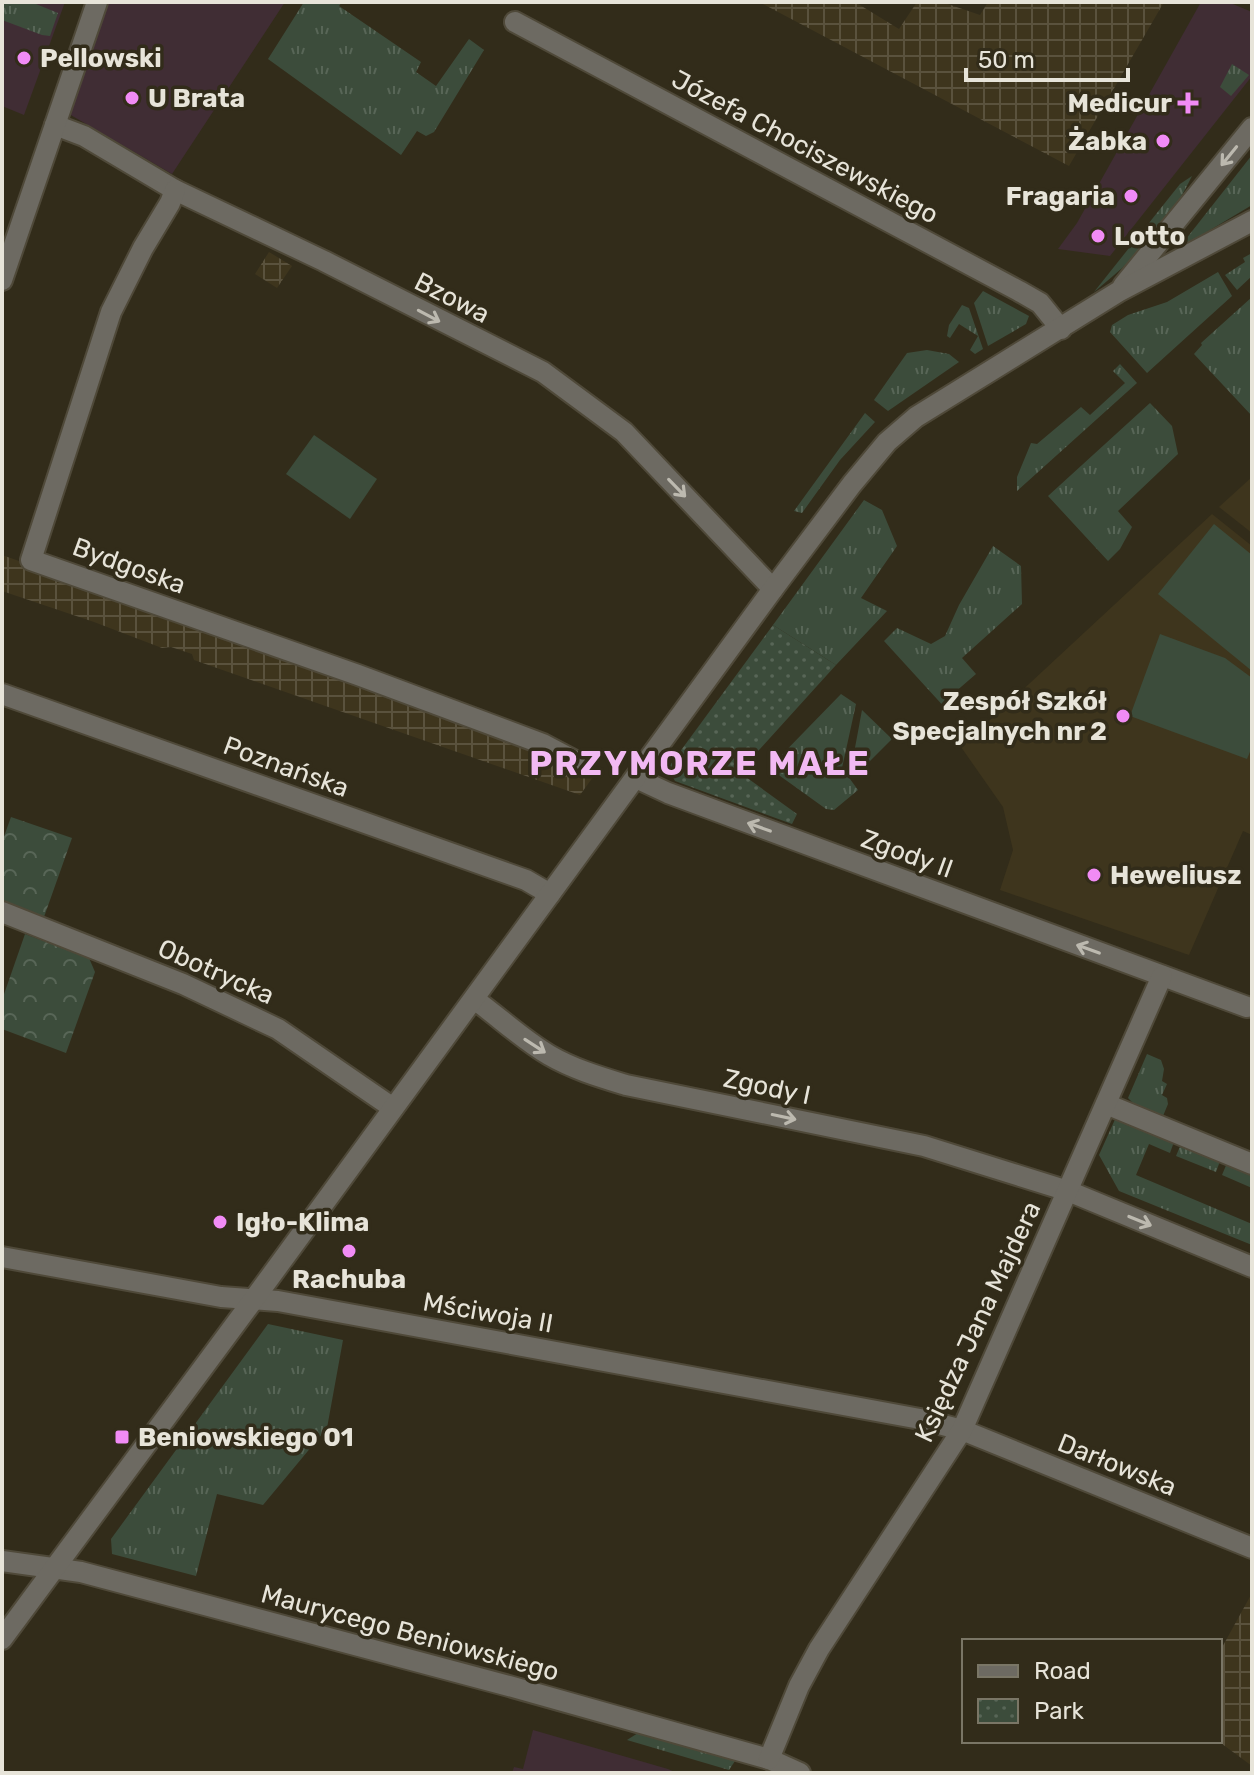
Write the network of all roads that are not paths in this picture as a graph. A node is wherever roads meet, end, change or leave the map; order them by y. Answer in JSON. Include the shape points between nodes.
{"nodes":[{"id":1,"x":97,"y":2,"type":"edge"},
{"id":2,"x":515,"y":22,"type":"dead end"},
{"id":3,"x":55,"y":125,"type":"junction"},
{"id":4,"x":1252,"y":128,"type":"edge"},
{"id":5,"x":175,"y":190,"type":"junction"},
{"id":6,"x":1252,"y":221,"type":"edge"},
{"id":7,"x":2,"y":280,"type":"edge"},
{"id":8,"x":1118,"y":292,"type":"junction"},
{"id":9,"x":1061,"y":329,"type":"junction"},
{"id":10,"x":773,"y":589,"type":"junction"},
{"id":11,"x":2,"y":694,"type":"edge"},
{"id":12,"x":581,"y":764,"type":"dead end"},
{"id":13,"x":636,"y":778,"type":"junction"},
{"id":14,"x":550,"y":894,"type":"junction"},
{"id":15,"x":2,"y":912,"type":"edge"},
{"id":16,"x":1162,"y":976,"type":"junction"},
{"id":17,"x":474,"y":999,"type":"junction"},
{"id":18,"x":1247,"y":1007,"type":"dead end"},
{"id":19,"x":1106,"y":1104,"type":"junction"},
{"id":20,"x":393,"y":1108,"type":"junction"},
{"id":21,"x":1252,"y":1164,"type":"edge"},
{"id":22,"x":1068,"y":1191,"type":"junction"},
{"id":23,"x":2,"y":1257,"type":"edge"},
{"id":24,"x":1252,"y":1267,"type":"edge"},
{"id":25,"x":254,"y":1299,"type":"junction"},
{"id":26,"x":962,"y":1430,"type":"junction"},
{"id":27,"x":1252,"y":1548,"type":"edge"},
{"id":28,"x":2,"y":1561,"type":"edge"},
{"id":29,"x":54,"y":1570,"type":"junction"},
{"id":30,"x":2,"y":1639,"type":"edge"},
{"id":31,"x":769,"y":1759,"type":"junction"},
{"id":32,"x":800,"y":1773,"type":"edge"}],
"edges":[{"from":1,"to":3,"type":"street"},
{"from":2,"to":9,"type":"street","name":"Józefa Chociszewskiego","via":[[1029,297]]},
{"from":3,"to":5,"type":"street","name":"Bzowa","via":[[84,136]]},
{"from":3,"to":7,"type":"street"},
{"from":4,"to":8,"type":"street","one_way":true},
{"from":5,"to":10,"type":"street","name":"Bzowa","one_way":true,"via":[[543,372],[624,432]]},
{"from":5,"to":12,"type":"street","name":"Bydgoska","via":[[111,312],[31,560],[543,744]]},
{"from":6,"to":8,"type":"street"},
{"from":8,"to":9,"type":"street"},
{"from":9,"to":10,"type":"street","via":[[916,417],[887,442]]},
{"from":10,"to":13,"type":"street"},
{"from":11,"to":14,"type":"street","name":"Poznańska","via":[[526,880]]},
{"from":13,"to":14,"type":"street"},
{"from":16,"to":13,"type":"street","name":"Zgody II","one_way":true},
{"from":14,"to":17,"type":"street"},
{"from":15,"to":20,"type":"street","name":"Obotrycka","via":[[183,984],[278,1029]]},
{"from":16,"to":18,"type":"street","name":"Zgody II"},
{"from":16,"to":19,"type":"street","name":"Księdza Jana Majdera"},
{"from":17,"to":20,"type":"street"},
{"from":17,"to":22,"type":"street","name":"Zgody I","one_way":true,"via":[[521,1037],[586,1073],[924,1146]]},
{"from":19,"to":21,"type":"street"},
{"from":19,"to":22,"type":"street","name":"Księdza Jana Majdera"},
{"from":20,"to":25,"type":"street"},
{"from":22,"to":24,"type":"street","name":"Zgody I","one_way":true},
{"from":22,"to":26,"type":"street","name":"Księdza Jana Majdera"},
{"from":23,"to":25,"type":"street","name":"Mściwoja II"},
{"from":25,"to":26,"type":"street","name":"Mściwoja II"},
{"from":25,"to":29,"type":"street"},
{"from":26,"to":27,"type":"street","name":"Darłowska"},
{"from":26,"to":31,"type":"street","name":"Księdza Jana Majdera","via":[[819,1649]]},
{"from":28,"to":29,"type":"street","name":"Maurycego Beniowskiego"},
{"from":29,"to":30,"type":"street"},
{"from":29,"to":31,"type":"street","name":"Maurycego Beniowskiego","via":[[81,1572]]},
{"from":31,"to":32,"type":"street","name":"Maurycego Beniowskiego"}]}
